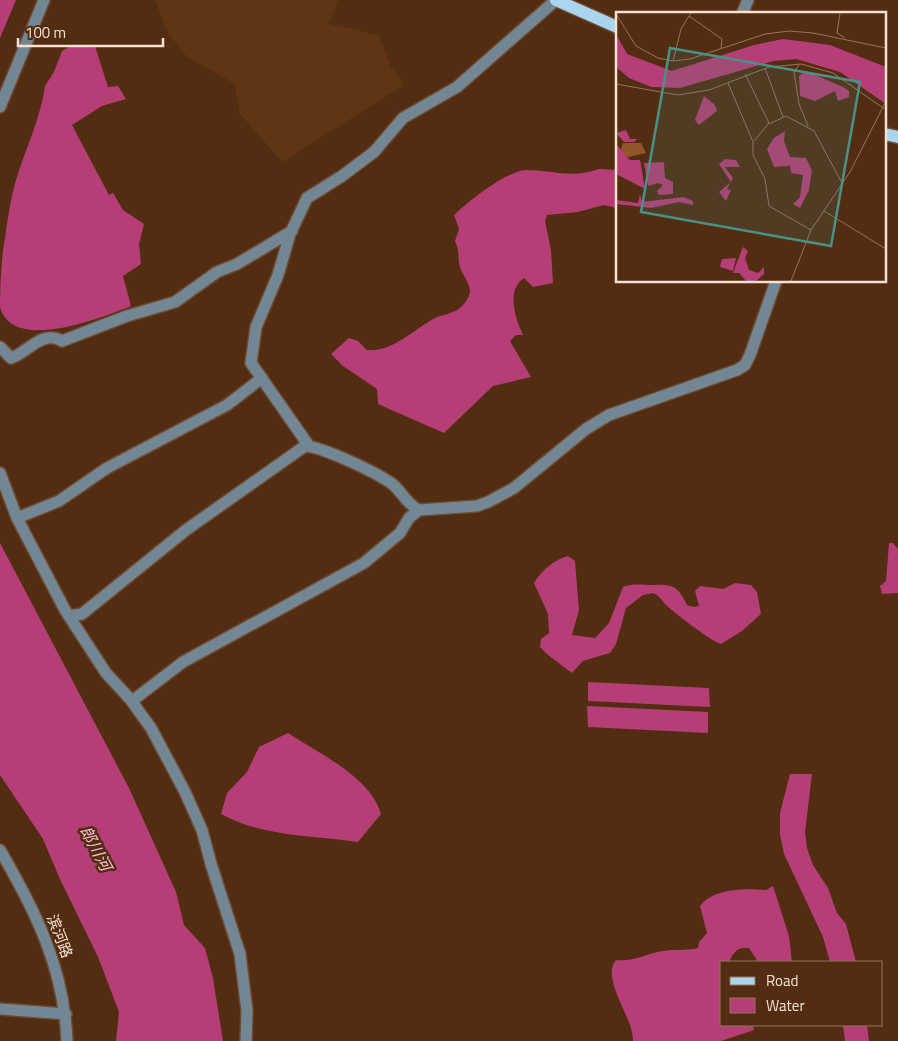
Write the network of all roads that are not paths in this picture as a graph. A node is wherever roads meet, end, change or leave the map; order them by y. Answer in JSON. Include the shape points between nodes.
{"nodes":[{"id":1,"x":44,"y":0,"type":"edge"},
{"id":2,"x":556,"y":0,"type":"edge"},
{"id":3,"x":748,"y":0,"type":"edge"},
{"id":4,"x":743,"y":12,"type":"edge"},
{"id":5,"x":616,"y":27,"type":"edge"},
{"id":6,"x":0,"y":108,"type":"edge"},
{"id":7,"x":292,"y":231,"type":"junction"},
{"id":8,"x":776,"y":282,"type":"edge"},
{"id":9,"x":0,"y":347,"type":"edge"},
{"id":10,"x":262,"y":378,"type":"junction"},
{"id":11,"x":308,"y":446,"type":"junction"},
{"id":12,"x":0,"y":474,"type":"edge"},
{"id":13,"x":419,"y":510,"type":"junction"},
{"id":14,"x":17,"y":518,"type":"junction"},
{"id":15,"x":69,"y":616,"type":"junction"},
{"id":16,"x":132,"y":701,"type":"junction"},
{"id":17,"x":0,"y":850,"type":"edge"},
{"id":18,"x":0,"y":1009,"type":"edge"},
{"id":19,"x":66,"y":1014,"type":"junction"},
{"id":20,"x":67,"y":1041,"type":"edge"},
{"id":21,"x":246,"y":1041,"type":"edge"}],
"edges":[{"from":1,"to":6,"type":"street"},
{"from":2,"to":5,"type":"main road"},
{"from":2,"to":7,"type":"street","via":[[457,87],[403,118],[374,152],[306,198]]},
{"from":3,"to":4,"type":"street"},
{"from":7,"to":9,"type":"street","via":[[237,264],[217,272],[176,302],[135,313],[62,341],[54,338],[39,340],[11,358]]},
{"from":7,"to":10,"type":"street","via":[[256,327],[251,363]]},
{"from":8,"to":13,"type":"street","via":[[745,365],[609,415],[586,429],[514,488],[488,502],[478,506]]},
{"from":10,"to":11,"type":"street"},
{"from":10,"to":14,"type":"street","via":[[227,405],[108,468],[59,501]]},
{"from":11,"to":13,"type":"street","via":[[319,448],[392,484],[413,508]]},
{"from":11,"to":15,"type":"street","via":[[186,530],[82,614]]},
{"from":12,"to":14,"type":"street"},
{"from":13,"to":16,"type":"street","via":[[409,518],[400,533],[364,563],[183,662]]},
{"from":14,"to":15,"type":"street"},
{"from":15,"to":16,"type":"street","via":[[106,673]]},
{"from":16,"to":21,"type":"street","via":[[151,728],[186,792],[202,830],[240,954],[247,1011]]},
{"from":17,"to":19,"type":"street","name":"滨河路","via":[[40,924],[58,974]]},
{"from":18,"to":19,"type":"street"},
{"from":19,"to":20,"type":"street","name":"滨河路"}]}
